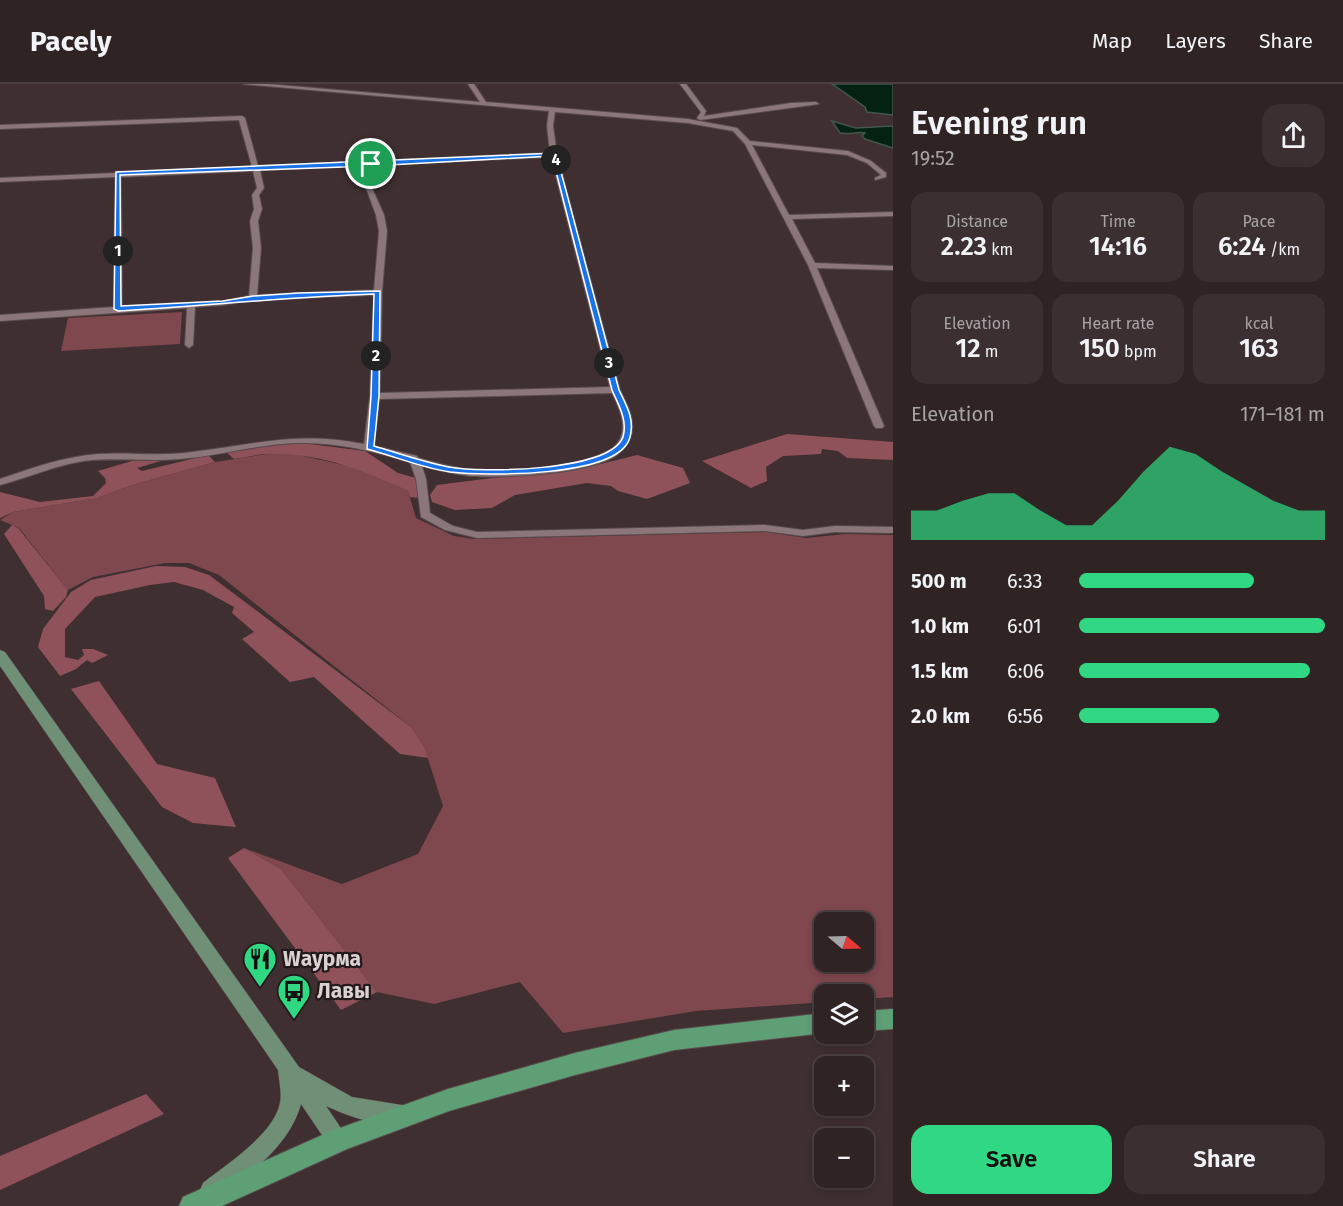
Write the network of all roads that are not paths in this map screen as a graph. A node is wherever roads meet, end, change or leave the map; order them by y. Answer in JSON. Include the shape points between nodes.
{"nodes":[{"id":1,"x":246,"y":84,"type":"edge"},
{"id":2,"x":471,"y":84,"type":"edge"},
{"id":3,"x":683,"y":84,"type":"edge"},
{"id":4,"x":816,"y":104,"type":"dead end"},
{"id":5,"x":485,"y":105,"type":"junction"},
{"id":6,"x":552,"y":110,"type":"junction"},
{"id":7,"x":700,"y":118,"type":"junction"},
{"id":8,"x":688,"y":121,"type":"junction"},
{"id":9,"x":1,"y":129,"type":"edge"},
{"id":10,"x":748,"y":143,"type":"junction"},
{"id":11,"x":555,"y":154,"type":"junction"},
{"id":12,"x":371,"y":164,"type":"junction"},
{"id":13,"x":255,"y":167,"type":"junction"},
{"id":14,"x":118,"y":173,"type":"junction"},
{"id":15,"x":877,"y":179,"type":"dead end"},
{"id":16,"x":0,"y":180,"type":"edge"},
{"id":17,"x":893,"y":214,"type":"edge"},
{"id":18,"x":788,"y":217,"type":"junction"},
{"id":19,"x":812,"y":265,"type":"junction"},
{"id":20,"x":893,"y":268,"type":"edge"},
{"id":21,"x":378,"y":292,"type":"junction"},
{"id":22,"x":253,"y":298,"type":"junction"},
{"id":23,"x":191,"y":305,"type":"junction"},
{"id":24,"x":118,"y":309,"type":"junction"},
{"id":25,"x":0,"y":318,"type":"edge"},
{"id":26,"x":189,"y":345,"type":"dead end"},
{"id":27,"x":615,"y":390,"type":"junction"},
{"id":28,"x":375,"y":396,"type":"junction"},
{"id":29,"x":879,"y":426,"type":"dead end"},
{"id":30,"x":369,"y":447,"type":"junction"},
{"id":31,"x":413,"y":458,"type":"junction"},
{"id":32,"x":0,"y":482,"type":"edge"},
{"id":33,"x":893,"y":530,"type":"edge"},
{"id":34,"x":0,"y":655,"type":"edge"},
{"id":35,"x":893,"y":1019,"type":"edge"},
{"id":36,"x":874,"y":1020,"type":"edge"},
{"id":37,"x":814,"y":1024,"type":"edge"},
{"id":38,"x":288,"y":1070,"type":"junction"},
{"id":39,"x":412,"y":1112,"type":"junction"},
{"id":40,"x":338,"y":1140,"type":"junction"},
{"id":41,"x":193,"y":1206,"type":"edge"}],
"edges":[{"from":1,"to":5,"type":"street"},
{"from":2,"to":5,"type":"street"},
{"from":3,"to":7,"type":"street","via":[[704,112]]},
{"from":4,"to":7,"type":"street"},
{"from":5,"to":6,"type":"street"},
{"from":6,"to":8,"type":"street"},
{"from":6,"to":11,"type":"street","via":[[550,126]]},
{"from":7,"to":8,"type":"street"},
{"from":8,"to":10,"type":"street","via":[[735,129]]},
{"from":9,"to":13,"type":"street","via":[[242,118]]},
{"from":10,"to":15,"type":"street","via":[[848,153],[884,174]]},
{"from":10,"to":18,"type":"street"},
{"from":11,"to":12,"type":"street"},
{"from":11,"to":27,"type":"street"},
{"from":12,"to":13,"type":"street"},
{"from":12,"to":21,"type":"street","via":[[369,188],[383,231]]},
{"from":13,"to":14,"type":"street"},
{"from":13,"to":22,"type":"street","via":[[261,188],[255,195],[258,209],[254,221],[257,248]]},
{"from":14,"to":16,"type":"street"},
{"from":14,"to":24,"type":"street"},
{"from":17,"to":18,"type":"street"},
{"from":18,"to":19,"type":"street"},
{"from":19,"to":20,"type":"street"},
{"from":19,"to":29,"type":"street"},
{"from":21,"to":22,"type":"street"},
{"from":21,"to":28,"type":"street"},
{"from":22,"to":23,"type":"street"},
{"from":23,"to":24,"type":"street"},
{"from":23,"to":26,"type":"street"},
{"from":24,"to":25,"type":"street"},
{"from":27,"to":28,"type":"street"},
{"from":27,"to":31,"type":"street","via":[[628,416],[626,439],[612,454],[572,466],[516,472],[448,469]]},
{"from":28,"to":30,"type":"street"},
{"from":30,"to":31,"type":"street"},
{"from":30,"to":32,"type":"street","via":[[290,441],[190,456],[96,457],[44,467]]},
{"from":31,"to":33,"type":"street","via":[[422,473],[425,515],[449,528],[477,535],[765,528],[803,534],[835,529]]},
{"from":34,"to":38,"type":"main road"},
{"from":35,"to":36,"type":"highway"},
{"from":37,"to":39,"type":"highway","via":[[674,1040],[575,1064]]},
{"from":38,"to":39,"type":"main road","via":[[354,1110]]},
{"from":38,"to":40,"type":"main road"},
{"from":38,"to":41,"type":"main road","via":[[291,1103],[281,1127]]},
{"from":39,"to":40,"type":"highway"},
{"from":40,"to":41,"type":"highway"}]}
